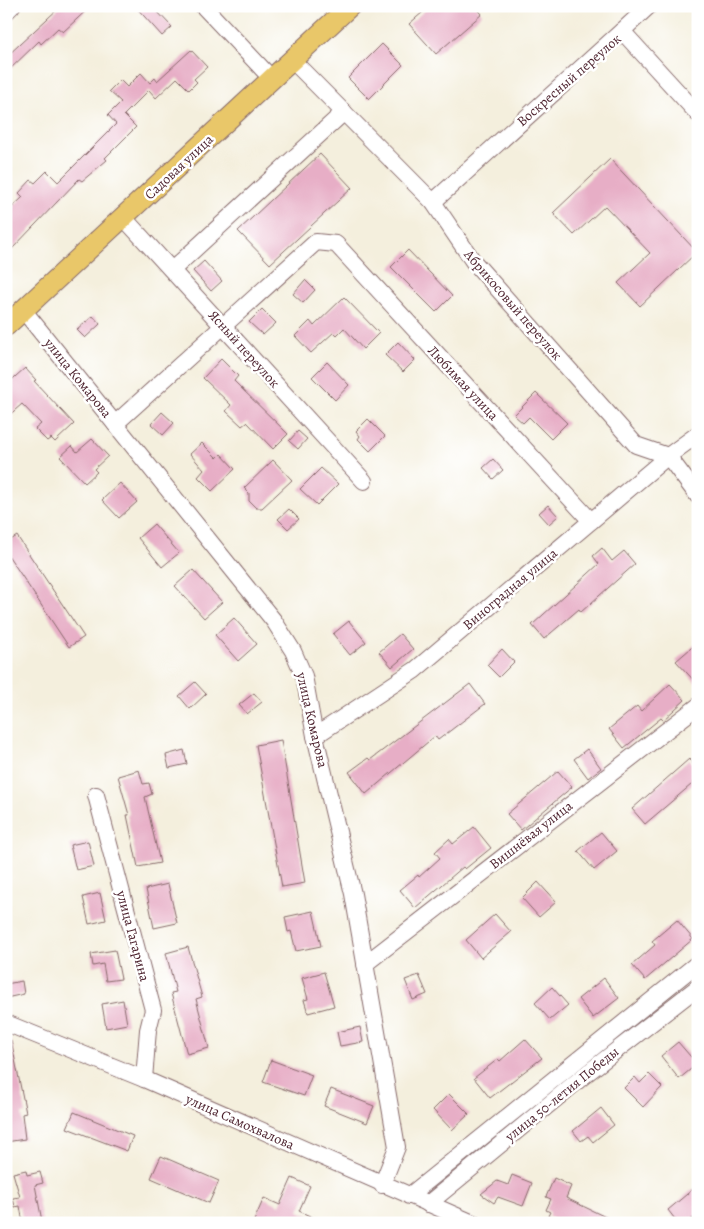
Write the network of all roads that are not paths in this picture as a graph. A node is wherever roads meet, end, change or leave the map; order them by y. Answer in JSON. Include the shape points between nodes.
{"nodes":[{"id":1,"x":12,"y":6,"type":"edge"},
{"id":2,"x":203,"y":6,"type":"edge"},
{"id":3,"x":350,"y":6,"type":"edge"},
{"id":4,"x":649,"y":6,"type":"edge"},
{"id":5,"x":6,"y":12,"type":"edge"},
{"id":6,"x":622,"y":31,"type":"junction"},
{"id":7,"x":292,"y":60,"type":"junction"},
{"id":8,"x":272,"y":79,"type":"junction"},
{"id":9,"x":344,"y":112,"type":"junction"},
{"id":10,"x":698,"y":114,"type":"edge"},
{"id":11,"x":433,"y":202,"type":"junction"},
{"id":12,"x":124,"y":218,"type":"junction"},
{"id":13,"x":172,"y":270,"type":"junction"},
{"id":14,"x":24,"y":311,"type":"junction"},
{"id":15,"x":6,"y":326,"type":"edge"},
{"id":16,"x":223,"y":326,"type":"junction"},
{"id":17,"x":115,"y":424,"type":"junction"},
{"id":18,"x":698,"y":434,"type":"edge"},
{"id":19,"x":668,"y":456,"type":"junction"},
{"id":20,"x":364,"y":481,"type":"dead end"},
{"id":21,"x":698,"y":496,"type":"edge"},
{"id":22,"x":591,"y":521,"type":"junction"},
{"id":23,"x":698,"y":706,"type":"edge"},
{"id":24,"x":315,"y":736,"type":"junction"},
{"id":25,"x":96,"y":795,"type":"dead end"},
{"id":26,"x":698,"y":963,"type":"edge"},
{"id":27,"x":365,"y":964,"type":"junction"},
{"id":28,"x":698,"y":987,"type":"edge"},
{"id":29,"x":6,"y":1023,"type":"edge"},
{"id":30,"x":144,"y":1079,"type":"junction"},
{"id":31,"x":382,"y":1185,"type":"junction"},
{"id":32,"x":409,"y":1196,"type":"junction"},
{"id":33,"x":428,"y":1204,"type":"junction"},
{"id":34,"x":473,"y":1223,"type":"edge"}],
"edges":[{"from":1,"to":5,"type":"street"},
{"from":2,"to":8,"type":"street"},
{"from":3,"to":7,"type":"main road","name":"Садовая улица"},
{"from":4,"to":6,"type":"street"},
{"from":6,"to":10,"type":"street","name":"Воскресный переулок"},
{"from":6,"to":11,"type":"street","name":"Воскресный переулок"},
{"from":7,"to":8,"type":"main road","name":"Садовая улица"},
{"from":7,"to":9,"type":"street","name":"Абрикосовый переулок"},
{"from":8,"to":12,"type":"main road","name":"Садовая улица"},
{"from":9,"to":11,"type":"street","name":"Абрикосовый переулок"},
{"from":9,"to":13,"type":"street"},
{"from":11,"to":19,"type":"street","name":"Абрикосовый переулок","via":[[473,261],[636,445]]},
{"from":12,"to":13,"type":"street","name":"Ясный переулок"},
{"from":12,"to":14,"type":"main road","name":"Садовая улица"},
{"from":13,"to":16,"type":"street","name":"Ясный переулок"},
{"from":14,"to":15,"type":"main road","name":"Садовая улица"},
{"from":14,"to":17,"type":"street","name":"улица Комарова"},
{"from":16,"to":17,"type":"street"},
{"from":16,"to":20,"type":"street","name":"Ясный переулок"},
{"from":16,"to":22,"type":"street","name":"Любимая улица","via":[[316,242],[336,244]]},
{"from":17,"to":24,"type":"street","name":"улица Комарова","via":[[274,621],[304,676]]},
{"from":18,"to":19,"type":"street","name":"Виноградная улица"},
{"from":19,"to":21,"type":"street"},
{"from":19,"to":22,"type":"street","name":"Виноградная улица"},
{"from":22,"to":24,"type":"street","name":"Виноградная улица","via":[[415,670]]},
{"from":23,"to":27,"type":"street","name":"Вишнёвая улица"},
{"from":24,"to":27,"type":"street","name":"улица Комарова","via":[[353,894]]},
{"from":25,"to":30,"type":"street","name":"улица Гагарина","via":[[153,1010]]},
{"from":26,"to":32,"type":"street"},
{"from":27,"to":31,"type":"street","name":"улица Комарова","via":[[397,1147]]},
{"from":28,"to":33,"type":"street","name":"улица 50-летия Победы"},
{"from":29,"to":30,"type":"street","name":"улица Самохвалова"},
{"from":30,"to":31,"type":"street","name":"улица Самохвалова"},
{"from":31,"to":32,"type":"street","name":"улица Самохвалова"},
{"from":32,"to":33,"type":"street","name":"улица Самохвалова"},
{"from":33,"to":34,"type":"street","name":"улица Самохвалова"}]}
